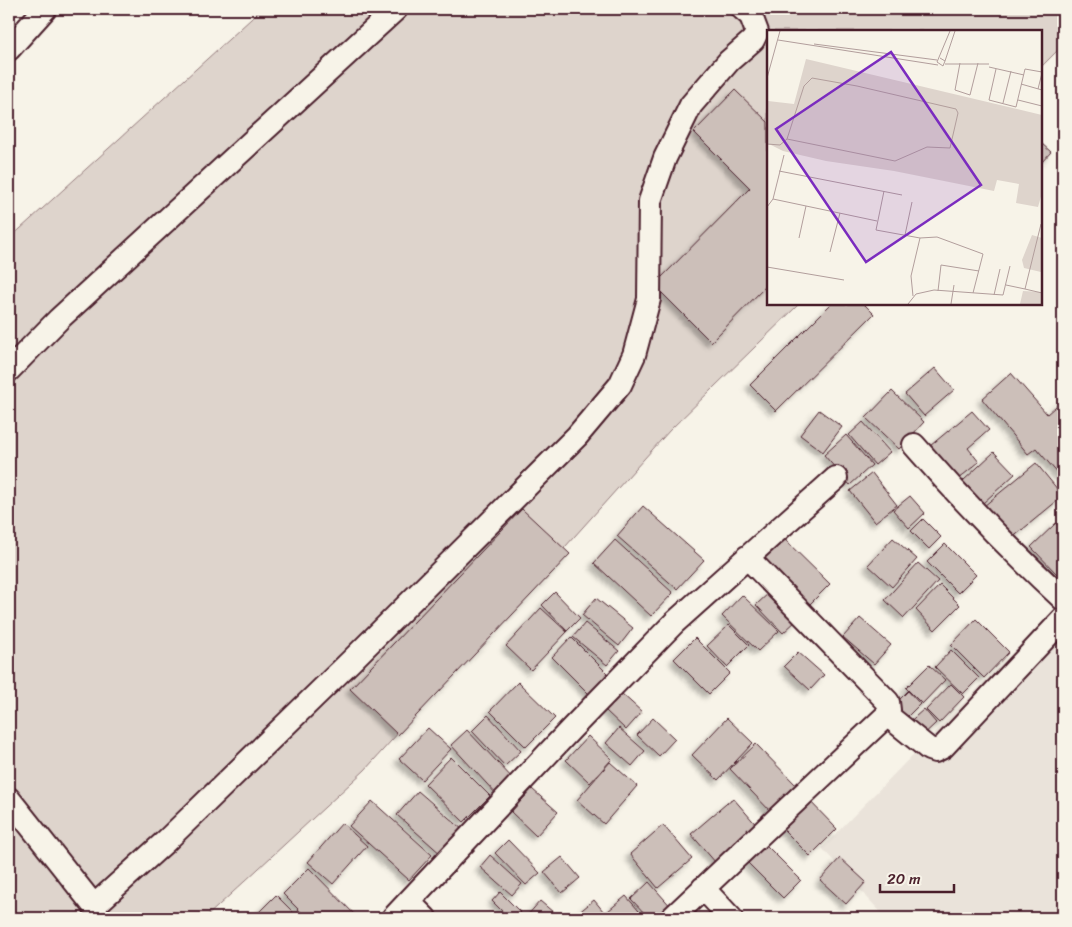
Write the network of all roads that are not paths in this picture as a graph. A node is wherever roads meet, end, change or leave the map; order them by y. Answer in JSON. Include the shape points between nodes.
{"nodes":[{"id":1,"x":45,"y":9,"type":"edge"},
{"id":2,"x":396,"y":9,"type":"edge"},
{"id":3,"x":743,"y":9,"type":"edge"},
{"id":4,"x":9,"y":49,"type":"edge"},
{"id":5,"x":9,"y":370,"type":"edge"},
{"id":6,"x":914,"y":445,"type":"dead end"},
{"id":7,"x":836,"y":478,"type":"dead end"},
{"id":8,"x":747,"y":557,"type":"junction"},
{"id":9,"x":1063,"y":599,"type":"edge"},
{"id":10,"x":1063,"y":619,"type":"edge"},
{"id":11,"x":887,"y":715,"type":"junction"},
{"id":12,"x":9,"y":799,"type":"edge"},
{"id":13,"x":703,"y":888,"type":"junction"},
{"id":14,"x":409,"y":902,"type":"junction"},
{"id":15,"x":96,"y":912,"type":"edge"},
{"id":16,"x":393,"y":918,"type":"edge"},
{"id":17,"x":425,"y":918,"type":"edge"},
{"id":18,"x":672,"y":918,"type":"edge"},
{"id":19,"x":731,"y":918,"type":"edge"}],
"edges":[{"from":1,"to":4,"type":"street"},
{"from":2,"to":5,"type":"street","via":[[59,318]]},
{"from":3,"to":15,"type":"street","via":[[758,32],[691,105],[665,158],[650,201],[648,299],[634,355],[620,385],[577,436]]},
{"from":6,"to":9,"type":"street","via":[[1019,559]]},
{"from":7,"to":8,"type":"street"},
{"from":8,"to":11,"type":"street","via":[[888,702]]},
{"from":8,"to":14,"type":"street","via":[[667,630]]},
{"from":10,"to":11,"type":"street","via":[[935,752]]},
{"from":11,"to":13,"type":"street"},
{"from":12,"to":15,"type":"street"},
{"from":13,"to":18,"type":"street"},
{"from":13,"to":19,"type":"street"},
{"from":14,"to":16,"type":"street"},
{"from":14,"to":17,"type":"street"}]}
